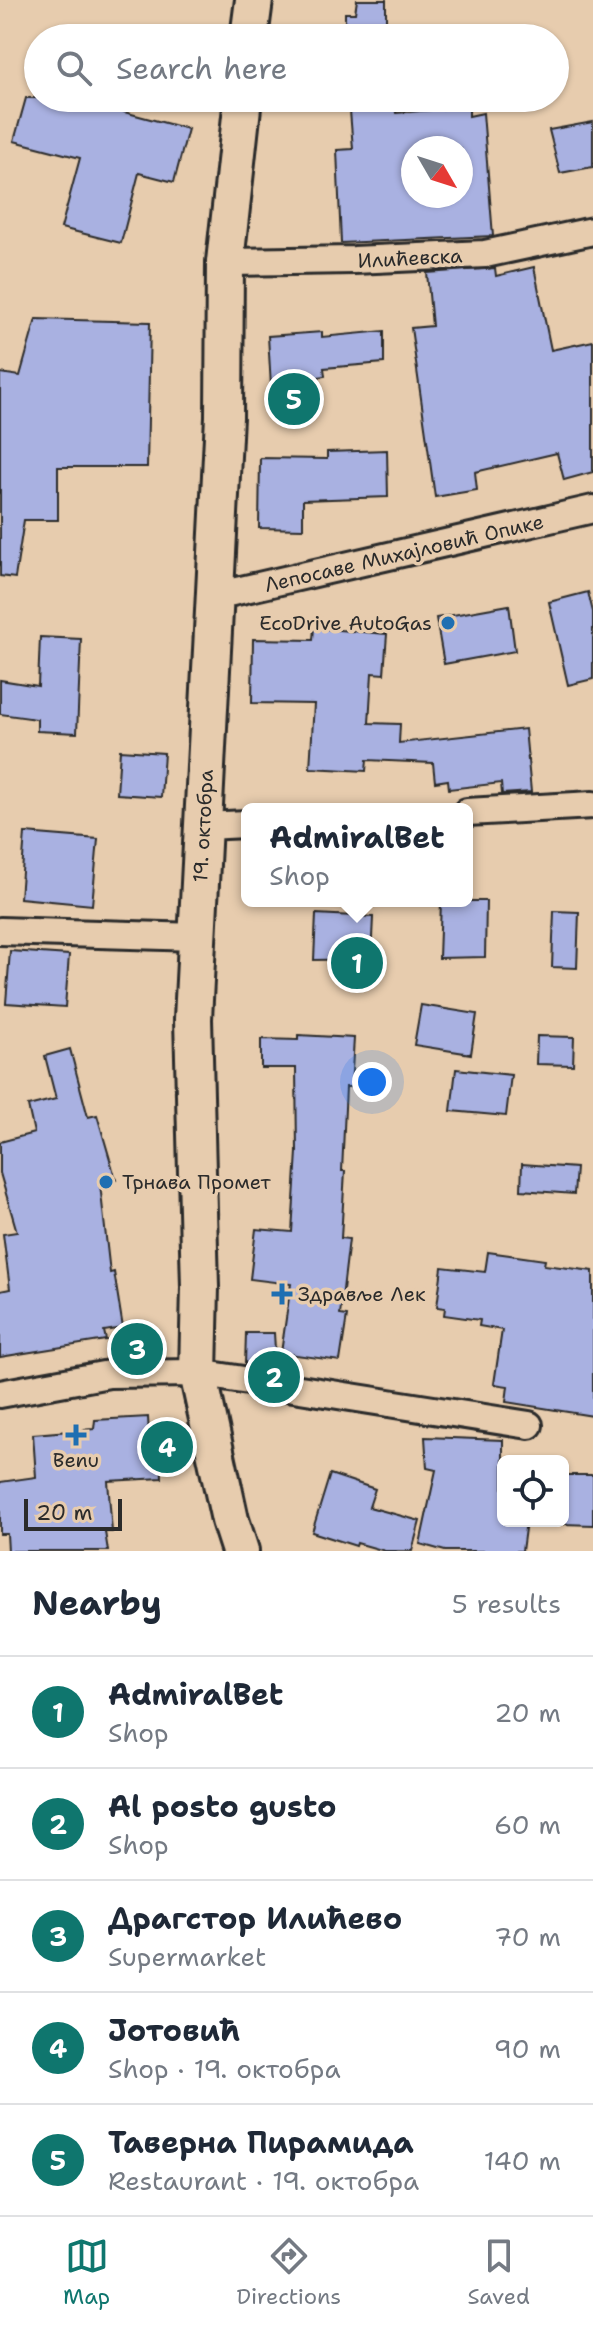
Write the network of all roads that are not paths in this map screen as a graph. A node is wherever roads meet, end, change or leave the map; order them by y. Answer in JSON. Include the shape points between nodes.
{"nodes":[{"id":1,"x":254,"y":0,"type":"edge"},
{"id":2,"x":251,"y":24,"type":"edge"},
{"id":3,"x":241,"y":112,"type":"edge"},
{"id":4,"x":593,"y":231,"type":"edge"},
{"id":5,"x":225,"y":262,"type":"junction"},
{"id":6,"x":593,"y":509,"type":"edge"},
{"id":7,"x":215,"y":596,"type":"junction"},
{"id":8,"x":593,"y":805,"type":"edge"},
{"id":9,"x":473,"y":812,"type":"edge"},
{"id":10,"x":241,"y":824,"type":"edge"},
{"id":11,"x":204,"y":826,"type":"junction"},
{"id":12,"x":0,"y":931,"type":"edge"},
{"id":13,"x":197,"y":937,"type":"junction"},
{"id":14,"x":198,"y":1373,"type":"junction"},
{"id":15,"x":0,"y":1394,"type":"edge"},
{"id":16,"x":529,"y":1425,"type":"dead end"},
{"id":17,"x":240,"y":1551,"type":"edge"}],
"edges":[{"from":1,"to":2,"type":"street"},
{"from":3,"to":5,"type":"street","name":"19. октобра"},
{"from":4,"to":5,"type":"street","name":"Илићевска","via":[[485,254]]},
{"from":5,"to":7,"type":"street","name":"19. октобра"},
{"from":6,"to":7,"type":"street","name":"Лепосаве Михајловић Опике"},
{"from":7,"to":11,"type":"street","name":"19. октобра"},
{"from":8,"to":9,"type":"street"},
{"from":10,"to":11,"type":"street"},
{"from":11,"to":13,"type":"street","name":"19. октобра"},
{"from":12,"to":13,"type":"street"},
{"from":13,"to":14,"type":"street","name":"19. октобра","via":[[193,1019]]},
{"from":14,"to":15,"type":"street","via":[[109,1374]]},
{"from":14,"to":16,"type":"street"},
{"from":14,"to":17,"type":"street","name":"19. октобра"}]}
